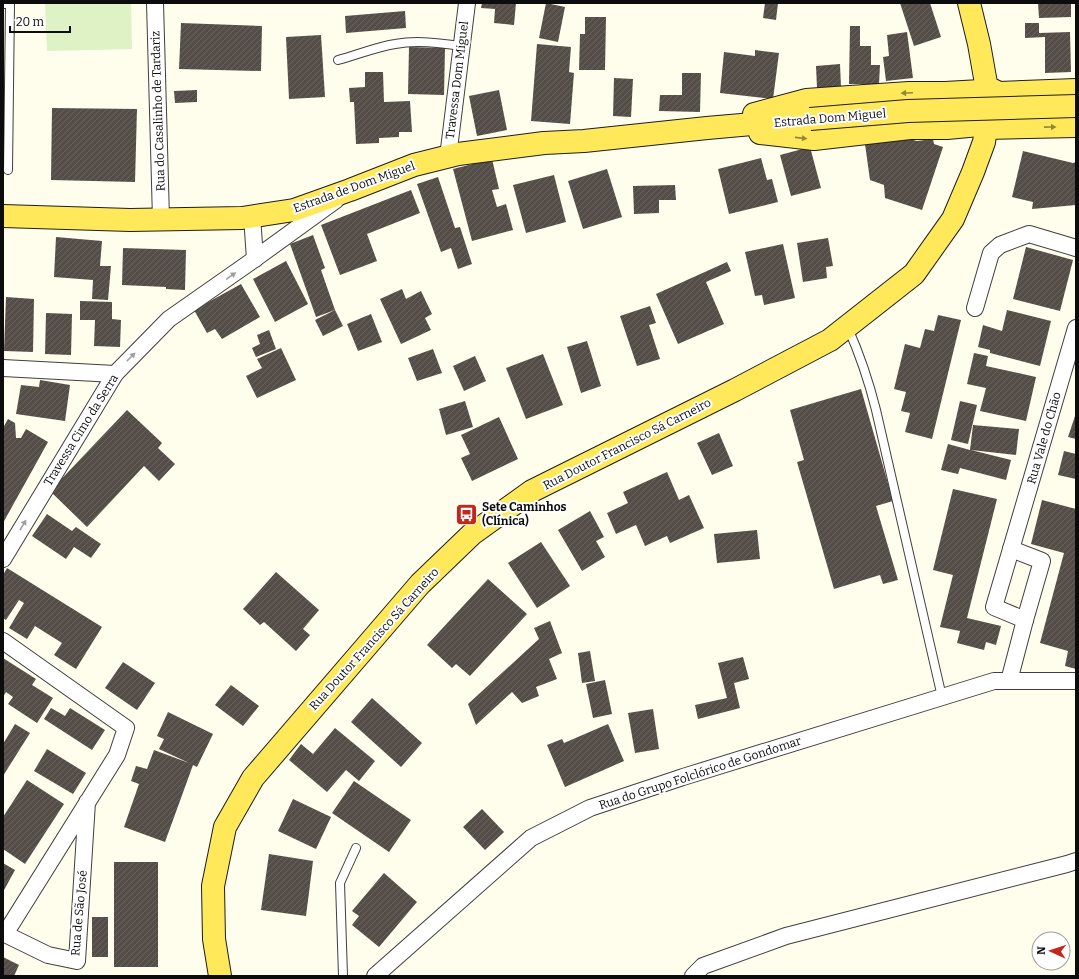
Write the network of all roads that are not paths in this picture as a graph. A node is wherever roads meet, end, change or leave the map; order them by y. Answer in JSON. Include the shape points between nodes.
{"nodes":[{"id":1,"x":155,"y":3,"type":"edge"},
{"id":2,"x":467,"y":3,"type":"edge"},
{"id":3,"x":968,"y":3,"type":"edge"},
{"id":4,"x":3,"y":4,"type":"edge"},
{"id":5,"x":461,"y":46,"type":"junction"},
{"id":6,"x":338,"y":60,"type":"dead end"},
{"id":7,"x":1076,"y":90,"type":"edge"},
{"id":8,"x":989,"y":91,"type":"junction"},
{"id":9,"x":1076,"y":106,"type":"edge"},
{"id":10,"x":1076,"y":126,"type":"edge"},
{"id":11,"x":986,"y":127,"type":"junction"},
{"id":12,"x":707,"y":128,"type":"junction"},
{"id":13,"x":584,"y":141,"type":"joint"},
{"id":14,"x":448,"y":157,"type":"junction"},
{"id":15,"x":8,"y":170,"type":"dead end"},
{"id":16,"x":350,"y":190,"type":"junction"},
{"id":17,"x":3,"y":216,"type":"edge"},
{"id":18,"x":252,"y":216,"type":"junction"},
{"id":19,"x":161,"y":219,"type":"junction"},
{"id":20,"x":1076,"y":248,"type":"edge"},
{"id":21,"x":255,"y":259,"type":"junction"},
{"id":22,"x":976,"y":308,"type":"dead end"},
{"id":23,"x":848,"y":326,"type":"junction"},
{"id":24,"x":1076,"y":328,"type":"edge"},
{"id":25,"x":3,"y":368,"type":"edge"},
{"id":26,"x":115,"y":374,"type":"junction"},
{"id":27,"x":1011,"y":549,"type":"junction"},
{"id":28,"x":3,"y":558,"type":"edge"},
{"id":29,"x":1025,"y":620,"type":"junction"},
{"id":30,"x":3,"y":641,"type":"edge"},
{"id":31,"x":1008,"y":681,"type":"junction"},
{"id":32,"x":1076,"y":681,"type":"edge"},
{"id":33,"x":942,"y":697,"type":"junction"},
{"id":34,"x":87,"y":802,"type":"junction"},
{"id":35,"x":356,"y":848,"type":"dead end"},
{"id":36,"x":1076,"y":860,"type":"edge"},
{"id":37,"x":220,"y":976,"type":"edge"},
{"id":38,"x":343,"y":976,"type":"edge"},
{"id":39,"x":375,"y":976,"type":"edge"},
{"id":40,"x":693,"y":976,"type":"edge"}],
"edges":[{"from":1,"to":19,"type":"street","name":"Rua do Casalinho de Tardariz"},
{"from":2,"to":5,"type":"street","name":"Travessa Dom Miguel"},
{"from":3,"to":8,"type":"main road"},
{"from":4,"to":15,"type":"lane","via":[[10,4]]},
{"from":5,"to":6,"type":"lane","via":[[428,42],[396,44]]},
{"from":5,"to":14,"type":"street","name":"Travessa Dom Miguel"},
{"from":7,"to":8,"type":"main road"},
{"from":8,"to":11,"type":"main road","via":[[975,94],[969,105],[971,118]]},
{"from":8,"to":11,"type":"main road","via":[[1003,97],[1007,109],[1003,121],[998,125]]},
{"from":8,"to":12,"type":"main road","one_way":true,"via":[[806,100]]},
{"from":9,"to":12,"type":"main road","name":"Estrada Dom Miguel","bridge":true,"via":[[908,111]]},
{"from":11,"to":10,"type":"main road","one_way":true},
{"from":12,"to":11,"type":"main road","one_way":true,"via":[[814,139],[910,128]]},
{"from":11,"to":23,"type":"main road","name":"Rua Doutor Francisco Sá Carneiro","via":[[984,142],[953,219],[914,274]]},
{"from":12,"to":13,"type":"main road","name":"Estrada Dom Miguel"},
{"from":13,"to":14,"type":"main road","name":"Estrada de Dom Miguel","via":[[537,144]]},
{"from":14,"to":16,"type":"main road","name":"Estrada de Dom Miguel","via":[[414,165]]},
{"from":16,"to":18,"type":"main road","name":"Estrada de Dom Miguel","via":[[294,210]]},
{"from":16,"to":21,"type":"street","name":"Travessa Cimo da Serra"},
{"from":17,"to":19,"type":"main road","name":"Estrada de Dom Miguel"},
{"from":18,"to":19,"type":"main road","name":"Estrada de Dom Miguel"},
{"from":18,"to":21,"type":"street"},
{"from":20,"to":22,"type":"street","via":[[1029,234],[1000,245],[991,253]]},
{"from":26,"to":21,"type":"street","name":"Travessa Cimo da Serra","one_way":true,"via":[[169,318]]},
{"from":23,"to":33,"type":"lane","via":[[866,373],[876,410]]},
{"from":23,"to":37,"type":"main road","name":"Rua Doutor Francisco Sá Carneiro","via":[[823,344],[735,390],[532,491],[472,534],[420,584],[252,778],[225,827],[213,886],[214,939]]},
{"from":24,"to":27,"type":"street","name":"Rua Vale do Chão"},
{"from":25,"to":26,"type":"street"},
{"from":28,"to":26,"type":"street","name":"Travessa Cimo da Serra","one_way":true},
{"from":27,"to":29,"type":"street","name":"Rua Vale do Chão","via":[[994,607]]},
{"from":27,"to":29,"type":"street","via":[[1042,561]]},
{"from":29,"to":31,"type":"street"},
{"from":30,"to":34,"type":"street","name":"Rua de São José","via":[[126,728],[117,755]]},
{"from":31,"to":32,"type":"street","name":"Rua do Grupo Folclórico de Gondomar"},
{"from":31,"to":33,"type":"street","name":"Rua do Grupo Folclórico de Gondomar","via":[[994,681]]},
{"from":33,"to":39,"type":"street","name":"Rua do Grupo Folclórico de Gondomar","via":[[590,808],[531,838]]},
{"from":34,"to":34,"type":"street","name":"Rua de São José","via":[[5,934],[48,955],[77,961]]},
{"from":35,"to":38,"type":"lane","via":[[340,883]]},
{"from":36,"to":40,"type":"street","via":[[786,936],[703,966]]}]}
